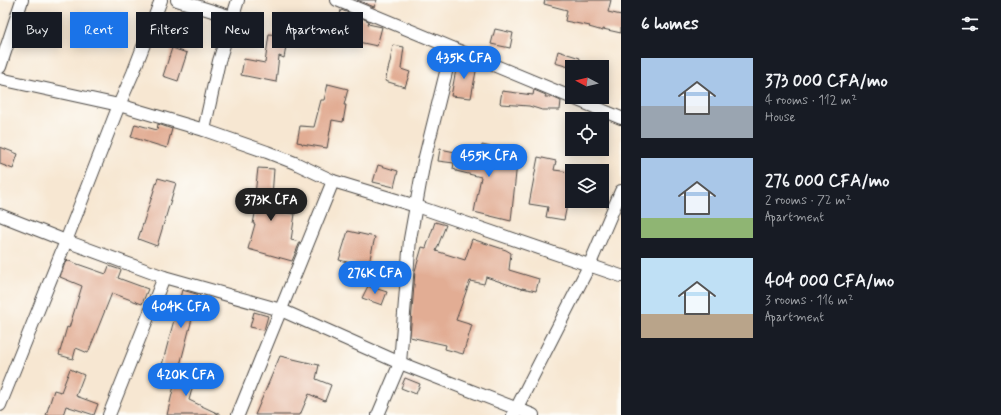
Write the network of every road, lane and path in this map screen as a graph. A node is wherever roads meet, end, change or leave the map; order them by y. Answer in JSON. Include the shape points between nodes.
{"nodes":[{"id":1,"x":22,"y":0,"type":"edge"},
{"id":2,"x":161,"y":0,"type":"edge"},
{"id":3,"x":177,"y":0,"type":"edge"},
{"id":4,"x":238,"y":0,"type":"edge"},
{"id":5,"x":337,"y":0,"type":"edge"},
{"id":6,"x":216,"y":12,"type":"edge"},
{"id":7,"x":234,"y":12,"type":"edge"},
{"id":8,"x":223,"y":48,"type":"edge"},
{"id":9,"x":452,"y":48,"type":"junction"},
{"id":10,"x":0,"y":67,"type":"edge"},
{"id":11,"x":0,"y":79,"type":"edge"},
{"id":12,"x":119,"y":105,"type":"junction"},
{"id":13,"x":621,"y":118,"type":"edge"},
{"id":14,"x":204,"y":130,"type":"junction"},
{"id":15,"x":333,"y":181,"type":"junction"},
{"id":16,"x":621,"y":191,"type":"edge"},
{"id":17,"x":416,"y":206,"type":"junction"},
{"id":18,"x":0,"y":215,"type":"edge"},
{"id":19,"x":66,"y":241,"type":"junction"},
{"id":20,"x":589,"y":266,"type":"junction"},
{"id":21,"x":621,"y":276,"type":"edge"},
{"id":22,"x":164,"y":278,"type":"junction"},
{"id":23,"x":281,"y":310,"type":"junction"},
{"id":24,"x":400,"y":363,"type":"junction"},
{"id":25,"x":0,"y":405,"type":"edge"},
{"id":26,"x":515,"y":412,"type":"edge"},
{"id":27,"x":108,"y":415,"type":"edge"},
{"id":28,"x":238,"y":415,"type":"edge"},
{"id":29,"x":378,"y":415,"type":"edge"},
{"id":30,"x":533,"y":415,"type":"edge"}],
"edges":[{"from":1,"to":10,"type":"street"},
{"from":2,"to":12,"type":"street"},
{"from":3,"to":6,"type":"street"},
{"from":4,"to":7,"type":"street"},
{"from":5,"to":9,"type":"street"},
{"from":8,"to":14,"type":"street"},
{"from":9,"to":13,"type":"street"},
{"from":9,"to":17,"type":"street","via":[[424,161]]},
{"from":11,"to":12,"type":"street"},
{"from":12,"to":14,"type":"street"},
{"from":12,"to":19,"type":"street"},
{"from":14,"to":15,"type":"street","via":[[295,163]]},
{"from":15,"to":17,"type":"street"},
{"from":15,"to":23,"type":"street"},
{"from":16,"to":20,"type":"street"},
{"from":17,"to":20,"type":"street"},
{"from":17,"to":24,"type":"street","via":[[410,239]]},
{"from":18,"to":19,"type":"street"},
{"from":19,"to":22,"type":"street"},
{"from":19,"to":25,"type":"street"},
{"from":20,"to":21,"type":"street"},
{"from":20,"to":26,"type":"street"},
{"from":22,"to":23,"type":"street"},
{"from":22,"to":27,"type":"street"},
{"from":23,"to":24,"type":"street"},
{"from":23,"to":28,"type":"street"},
{"from":24,"to":26,"type":"street"},
{"from":24,"to":29,"type":"street"},
{"from":26,"to":30,"type":"street"}]}
